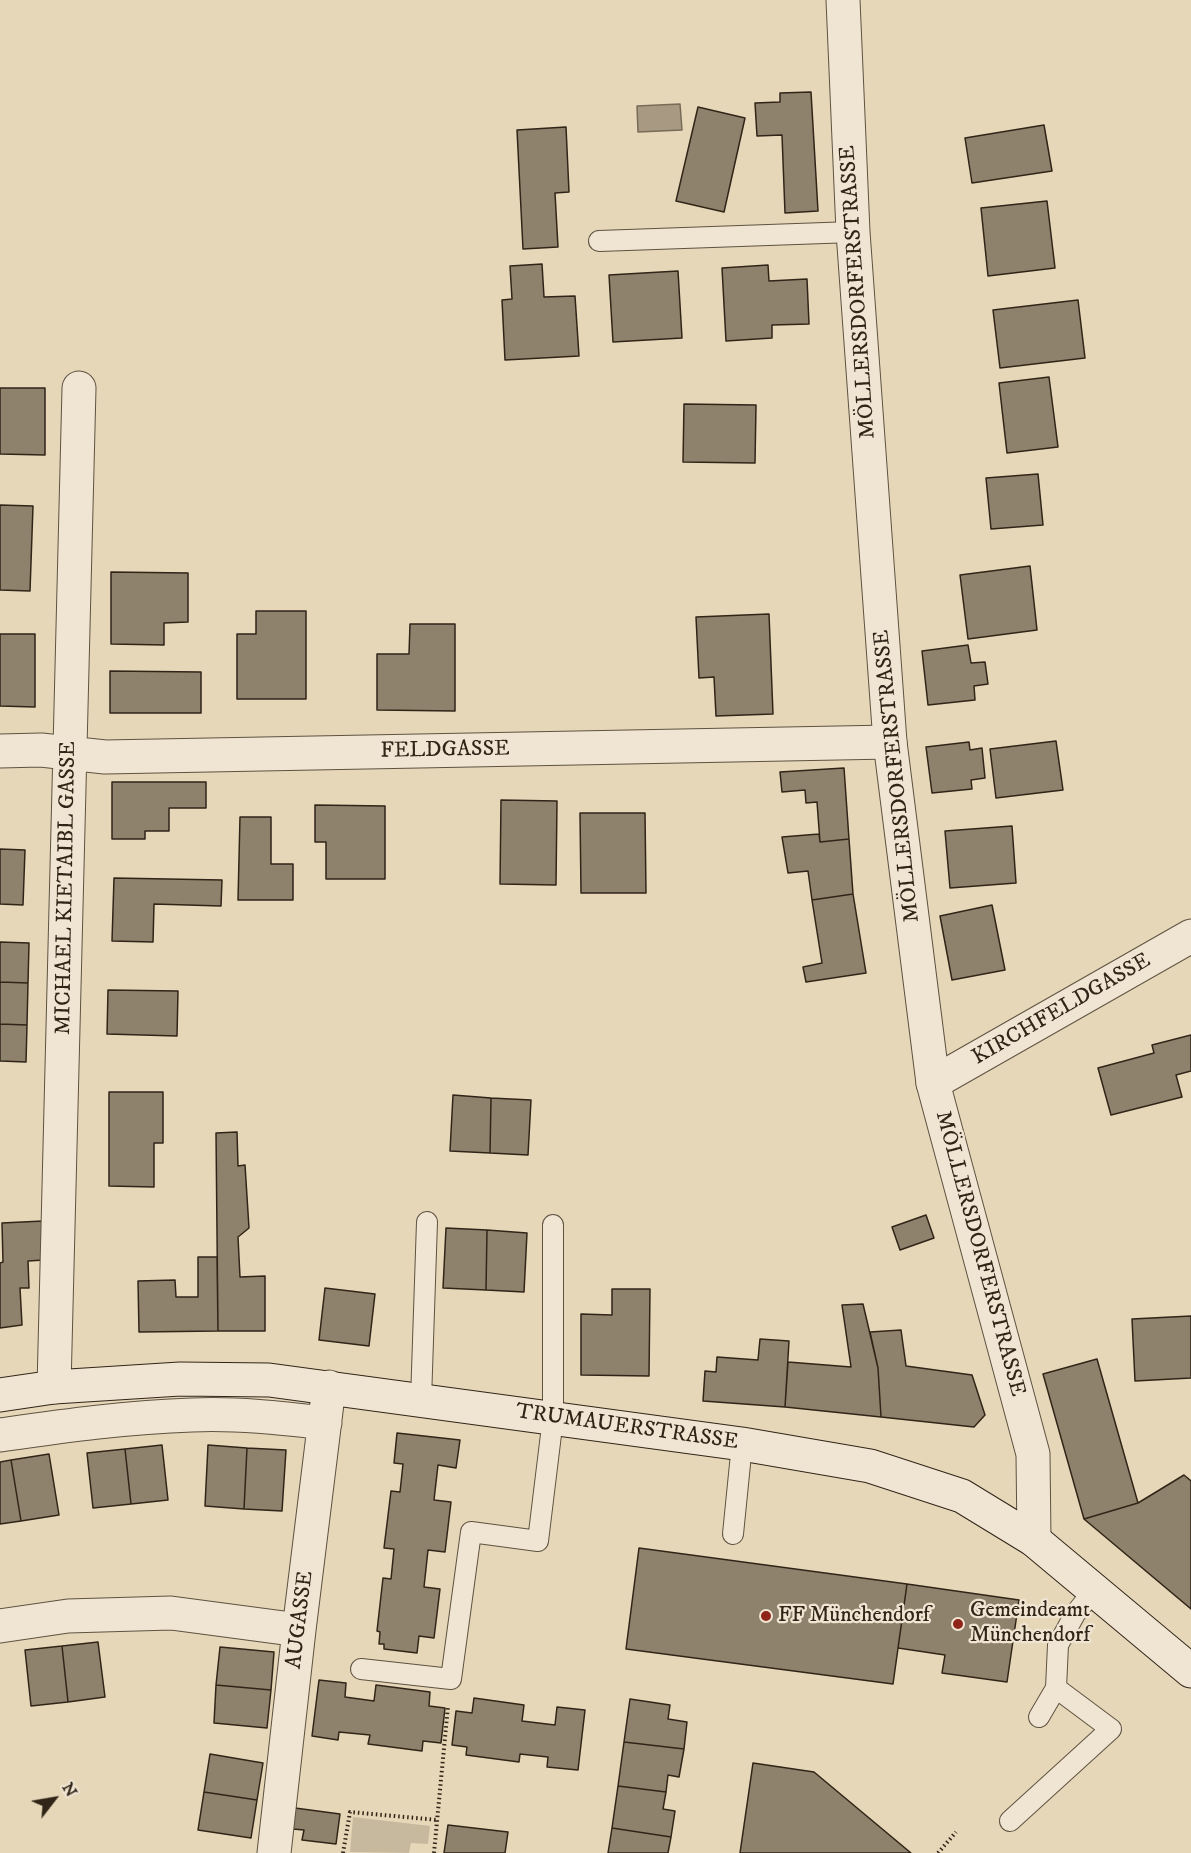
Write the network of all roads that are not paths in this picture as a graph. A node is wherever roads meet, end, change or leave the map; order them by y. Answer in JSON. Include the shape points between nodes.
{"nodes":[{"id":1,"x":843,"y":0,"type":"edge"},
{"id":2,"x":853,"y":232,"type":"junction"},
{"id":3,"x":599,"y":240,"type":"dead end"},
{"id":4,"x":79,"y":388,"type":"dead end"},
{"id":5,"x":890,"y":742,"type":"junction"},
{"id":6,"x":0,"y":751,"type":"edge"},
{"id":7,"x":71,"y":753,"type":"junction"},
{"id":8,"x":1191,"y":936,"type":"edge"},
{"id":9,"x":933,"y":1083,"type":"junction"},
{"id":10,"x":427,"y":1222,"type":"dead end"},
{"id":11,"x":554,"y":1225,"type":"dead end"},
{"id":12,"x":54,"y":1387,"type":"junction"},
{"id":13,"x":329,"y":1388,"type":"junction"},
{"id":14,"x":0,"y":1395,"type":"edge"},
{"id":15,"x":421,"y":1400,"type":"junction"},
{"id":16,"x":553,"y":1418,"type":"junction"},
{"id":17,"x":325,"y":1423,"type":"junction"},
{"id":18,"x":0,"y":1435,"type":"edge"},
{"id":19,"x":742,"y":1444,"type":"junction"},
{"id":20,"x":733,"y":1534,"type":"dead end"},
{"id":21,"x":1034,"y":1540,"type":"junction"},
{"id":22,"x":1095,"y":1589,"type":"junction"},
{"id":23,"x":0,"y":1626,"type":"edge"},
{"id":24,"x":299,"y":1630,"type":"junction"},
{"id":25,"x":361,"y":1668,"type":"dead end"},
{"id":26,"x":1191,"y":1671,"type":"edge"},
{"id":27,"x":1056,"y":1688,"type":"junction"},
{"id":28,"x":1039,"y":1717,"type":"dead end"},
{"id":29,"x":1010,"y":1821,"type":"dead end"},
{"id":30,"x":274,"y":1853,"type":"edge"}],
"edges":[{"from":1,"to":2,"type":"street","name":"MÖLLERSDORFERSTRASSE"},
{"from":2,"to":3,"type":"lane"},
{"from":2,"to":5,"type":"street","name":"MÖLLERSDORFERSTRASSE"},
{"from":4,"to":7,"type":"street","name":"MICHAEL KIETAIBL GASSE"},
{"from":5,"to":7,"type":"street","name":"FELDGASSE","via":[[117,757]]},
{"from":5,"to":9,"type":"street","name":"MÖLLERSDORFERSTRASSE"},
{"from":6,"to":7,"type":"street","name":"FELDGASSE"},
{"from":7,"to":12,"type":"street","name":"MICHAEL KIETAIBL GASSE"},
{"from":8,"to":9,"type":"street","name":"KIRCHFELDGASSE"},
{"from":9,"to":21,"type":"street","name":"MÖLLERSDORFERSTRASSE","via":[[1034,1454]]},
{"from":10,"to":15,"type":"lane"},
{"from":11,"to":16,"type":"lane"},
{"from":12,"to":13,"type":"street","name":"TRUMAUERSTRASSE","via":[[180,1379],[269,1380]]},
{"from":12,"to":14,"type":"street","name":"TRUMAUERSTRASSE"},
{"from":13,"to":15,"type":"street","name":"TRUMAUERSTRASSE"},
{"from":13,"to":17,"type":"street","name":"AUGASSE"},
{"from":15,"to":16,"type":"street","name":"TRUMAUERSTRASSE"},
{"from":16,"to":19,"type":"street","name":"TRUMAUERSTRASSE"},
{"from":16,"to":25,"type":"lane","via":[[538,1541],[471,1532],[451,1679]]},
{"from":17,"to":18,"type":"street","via":[[194,1414],[116,1419]]},
{"from":17,"to":24,"type":"street","name":"AUGASSE"},
{"from":19,"to":20,"type":"lane"},
{"from":19,"to":21,"type":"street","name":"TRUMAUERSTRASSE","via":[[870,1466],[962,1496]]},
{"from":21,"to":22,"type":"street","name":"TRUMAUERSTRASSE"},
{"from":22,"to":26,"type":"street","name":"TRUMAUERSTRASSE"},
{"from":22,"to":27,"type":"lane","via":[[1058,1645]]},
{"from":23,"to":24,"type":"street","via":[[68,1616],[171,1612]]},
{"from":24,"to":30,"type":"street","name":"AUGASSE"},
{"from":27,"to":28,"type":"lane"},
{"from":27,"to":29,"type":"lane","via":[[1110,1729]]}]}
